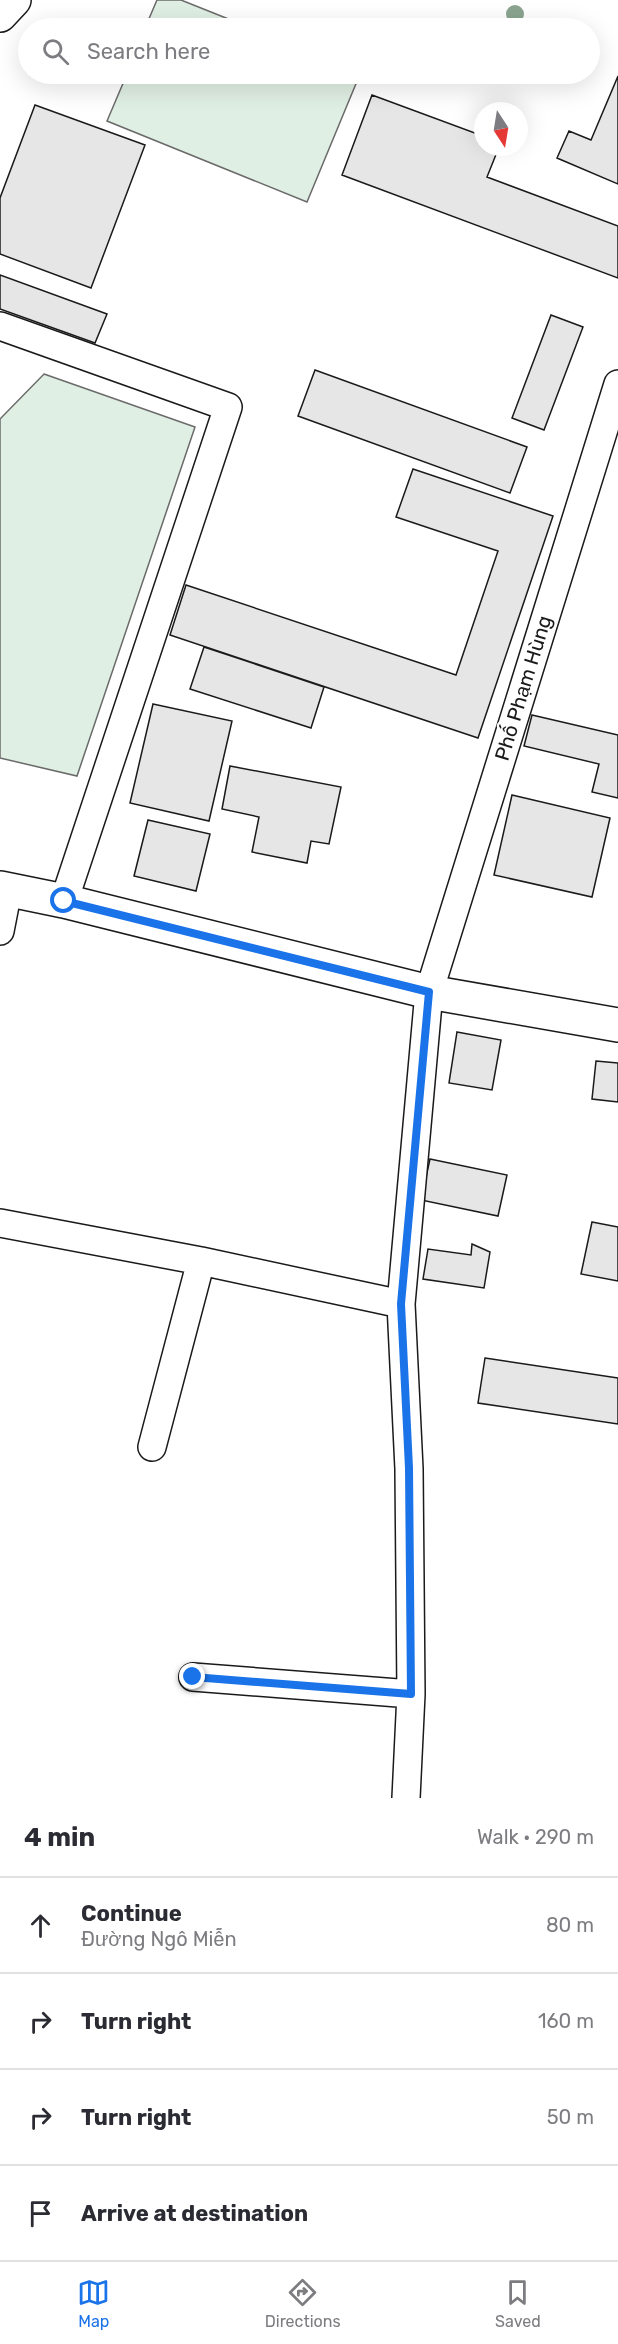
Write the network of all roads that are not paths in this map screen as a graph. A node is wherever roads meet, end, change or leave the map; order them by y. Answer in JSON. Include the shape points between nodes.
{"nodes":[{"id":1,"x":15,"y":0,"type":"edge"},
{"id":2,"x":0,"y":15,"type":"edge"},
{"id":3,"x":0,"y":326,"type":"edge"},
{"id":4,"x":618,"y":384,"type":"edge"},
{"id":5,"x":4,"y":889,"type":"edge"},
{"id":6,"x":64,"y":901,"type":"junction"},
{"id":7,"x":0,"y":931,"type":"edge"},
{"id":8,"x":429,"y":992,"type":"junction"},
{"id":9,"x":618,"y":1025,"type":"edge"},
{"id":10,"x":0,"y":1222,"type":"edge"},
{"id":11,"x":201,"y":1261,"type":"junction"},
{"id":12,"x":401,"y":1304,"type":"junction"},
{"id":13,"x":152,"y":1447,"type":"dead end"},
{"id":14,"x":193,"y":1677,"type":"dead end"},
{"id":15,"x":411,"y":1694,"type":"junction"},
{"id":16,"x":406,"y":1798,"type":"edge"}],
"edges":[{"from":1,"to":2,"type":"main road"},
{"from":3,"to":6,"type":"street","via":[[228,407]]},
{"from":4,"to":8,"type":"street","name":"Phố Phạm Hùng"},
{"from":5,"to":6,"type":"main road"},
{"from":5,"to":7,"type":"street"},
{"from":6,"to":8,"type":"main road"},
{"from":8,"to":9,"type":"main road"},
{"from":8,"to":12,"type":"street","name":"Phố Phạm Hùng"},
{"from":10,"to":11,"type":"street"},
{"from":11,"to":12,"type":"street"},
{"from":11,"to":13,"type":"street"},
{"from":12,"to":15,"type":"street","name":"Phố Phạm Hùng","via":[[409,1468]]},
{"from":14,"to":15,"type":"street"},
{"from":15,"to":16,"type":"street","name":"Phố Phạm Hùng"}]}
